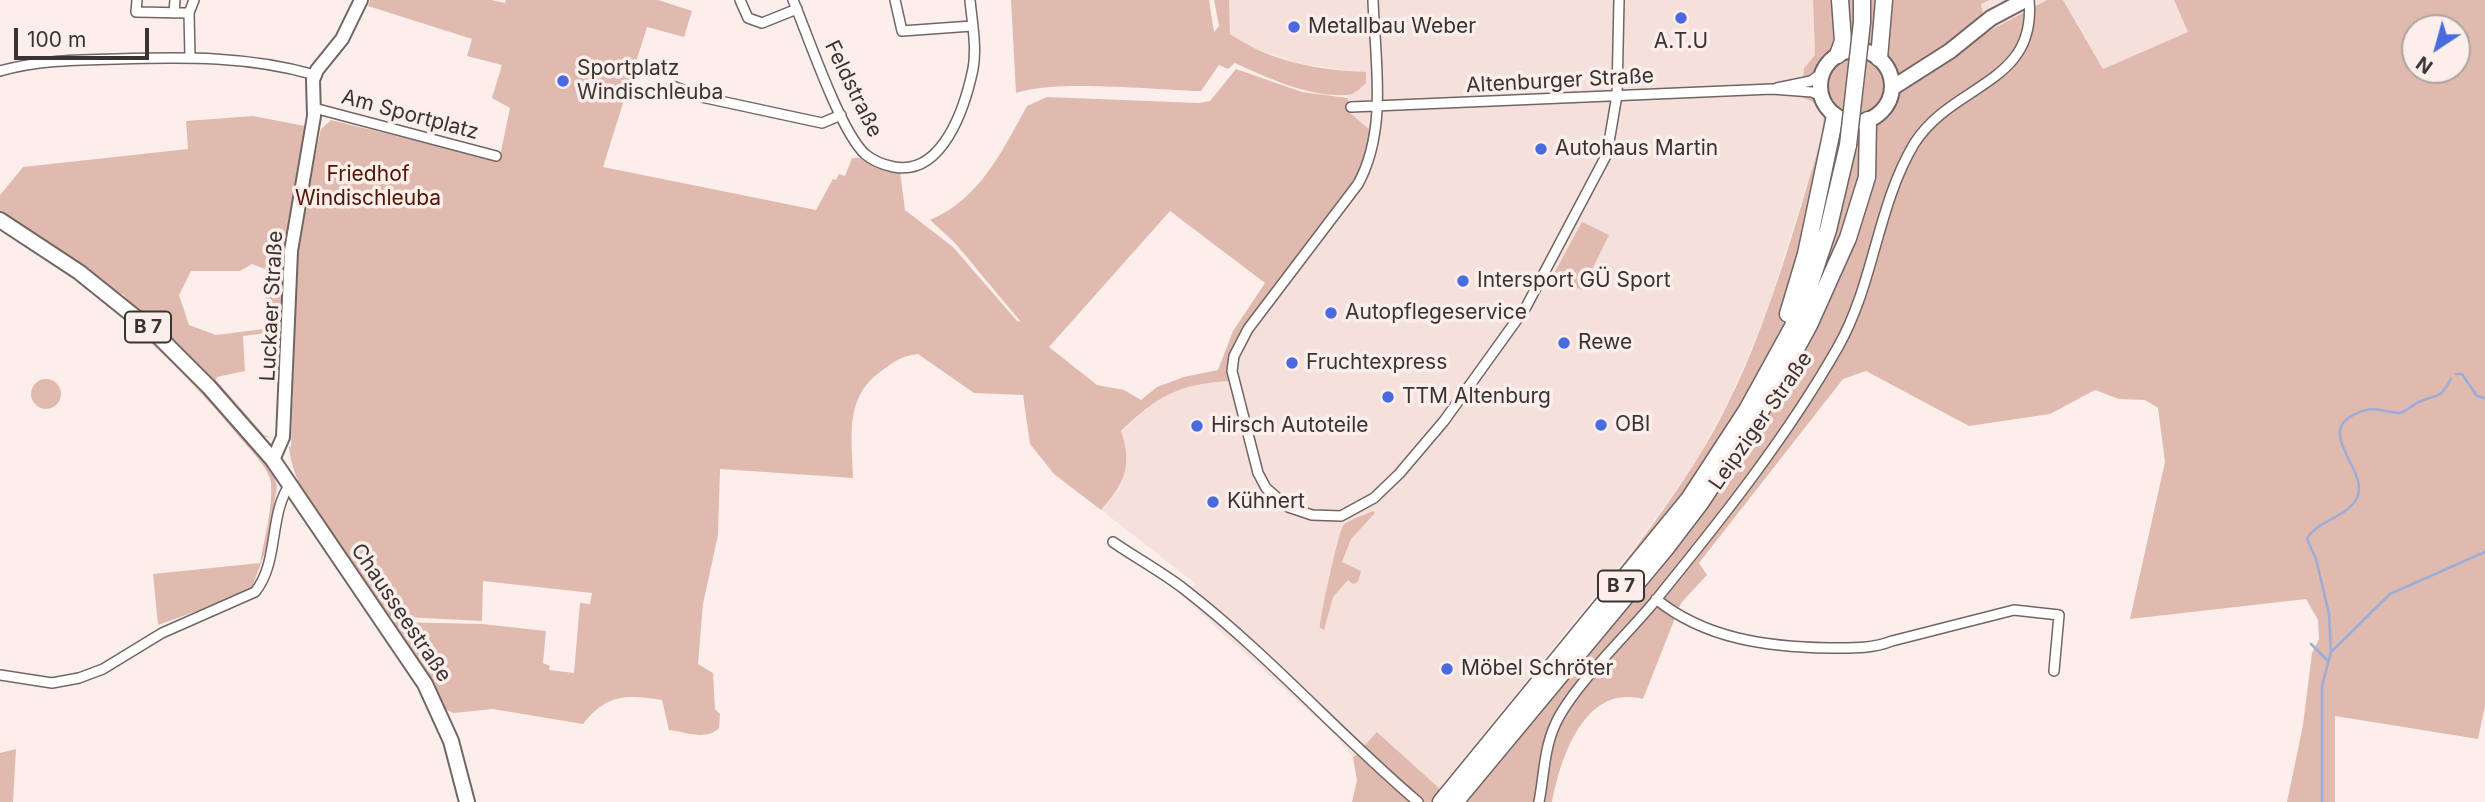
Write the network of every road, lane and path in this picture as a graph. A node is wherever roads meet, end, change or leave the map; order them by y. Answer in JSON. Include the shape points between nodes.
{"nodes":[{"id":1,"x":137,"y":0,"type":"edge"},
{"id":2,"x":175,"y":0,"type":"edge"},
{"id":3,"x":194,"y":0,"type":"edge"},
{"id":4,"x":361,"y":0,"type":"edge"},
{"id":5,"x":740,"y":0,"type":"edge"},
{"id":6,"x":895,"y":0,"type":"edge"},
{"id":7,"x":970,"y":0,"type":"edge"},
{"id":8,"x":1373,"y":0,"type":"edge"},
{"id":9,"x":1619,"y":0,"type":"edge"},
{"id":10,"x":1840,"y":0,"type":"edge"},
{"id":11,"x":1862,"y":0,"type":"edge"},
{"id":12,"x":1884,"y":0,"type":"edge"},
{"id":13,"x":2027,"y":0,"type":"edge"},
{"id":14,"x":795,"y":5,"type":"edge"},
{"id":15,"x":174,"y":13,"type":"junction"},
{"id":16,"x":189,"y":13,"type":"junction"},
{"id":17,"x":972,"y":26,"type":"junction"},
{"id":18,"x":1838,"y":55,"type":"junction"},
{"id":19,"x":190,"y":57,"type":"junction"},
{"id":20,"x":1936,"y":60,"type":"junction"},
{"id":21,"x":1883,"y":63,"type":"junction"},
{"id":22,"x":0,"y":71,"type":"edge"},
{"id":23,"x":1822,"y":73,"type":"junction"},
{"id":24,"x":315,"y":75,"type":"junction"},
{"id":25,"x":673,"y":86,"type":"dead end"},
{"id":26,"x":1892,"y":88,"type":"junction"},
{"id":27,"x":1772,"y":89,"type":"junction"},
{"id":28,"x":1617,"y":95,"type":"junction"},
{"id":29,"x":1821,"y":96,"type":"junction"},
{"id":30,"x":1351,"y":107,"type":"dead end"},
{"id":31,"x":1376,"y":107,"type":"junction"},
{"id":32,"x":314,"y":108,"type":"junction"},
{"id":33,"x":841,"y":116,"type":"junction"},
{"id":34,"x":1835,"y":116,"type":"junction"},
{"id":35,"x":1868,"y":120,"type":"junction"},
{"id":36,"x":496,"y":156,"type":"dead end"},
{"id":37,"x":0,"y":220,"type":"edge"},
{"id":38,"x":1797,"y":319,"type":"junction"},
{"id":39,"x":1776,"y":353,"type":"junction"},
{"id":40,"x":1762,"y":406,"type":"junction"},
{"id":41,"x":273,"y":460,"type":"junction"},
{"id":42,"x":291,"y":483,"type":"junction"},
{"id":43,"x":1113,"y":542,"type":"dead end"},
{"id":44,"x":1656,"y":599,"type":"junction"},
{"id":45,"x":2054,"y":671,"type":"dead end"},
{"id":46,"x":0,"y":675,"type":"edge"},
{"id":47,"x":1415,"y":800,"type":"edge"},
{"id":48,"x":467,"y":802,"type":"edge"},
{"id":49,"x":1441,"y":802,"type":"edge"},
{"id":50,"x":1455,"y":802,"type":"edge"},
{"id":51,"x":1539,"y":802,"type":"edge"}],
"edges":[{"from":1,"to":15,"type":"street","via":[[136,12]]},
{"from":2,"to":15,"type":"street"},
{"from":3,"to":16,"type":"street"},
{"from":4,"to":24,"type":"street","via":[[342,40]]},
{"from":5,"to":14,"type":"street","via":[[748,18],[762,23]]},
{"from":6,"to":17,"type":"street","via":[[902,31]]},
{"from":7,"to":17,"type":"street"},
{"from":8,"to":31,"type":"street"},
{"from":9,"to":28,"type":"street"},
{"from":10,"to":18,"type":"highway","via":[[1843,41]]},
{"from":11,"to":38,"type":"highway","number":"B 7","bridge":true,"via":[[1848,145],[1828,230]]},
{"from":12,"to":21,"type":"highway"},
{"from":13,"to":20,"type":"main road","name":"Leipziger Straße","via":[[1991,18]]},
{"from":13,"to":44,"type":"street","name":"Leipziger Straße","via":[[2031,17],[2017,59],[1934,119],[1909,154],[1862,294],[1816,384]]},
{"from":14,"to":33,"type":"street","name":"Feldstraße"},
{"from":15,"to":16,"type":"street"},
{"from":16,"to":19,"type":"street"},
{"from":17,"to":33,"type":"street","name":"Feldstraße","via":[[972,69],[950,134],[932,158],[904,168],[878,163],[856,145]]},
{"from":18,"to":21,"type":"main road","via":[[1855,50]]},
{"from":18,"to":23,"type":"main road"},
{"from":19,"to":22,"type":"street","via":[[36,61]]},
{"from":19,"to":24,"type":"street","via":[[249,61]]},
{"from":20,"to":21,"type":"main road","name":"Leipziger Straße","via":[[1905,68]]},
{"from":20,"to":26,"type":"main road","name":"Leipziger Straße"},
{"from":21,"to":26,"type":"main road"},
{"from":23,"to":27,"type":"street","name":"Altenburger Straße","via":[[1811,81]]},
{"from":23,"to":29,"type":"main road"},
{"from":24,"to":32,"type":"street","name":"Luckaer Straße"},
{"from":25,"to":33,"type":"street","via":[[706,98],[822,123]]},
{"from":26,"to":35,"type":"main road","via":[[1887,104]]},
{"from":27,"to":28,"type":"street","name":"Altenburger Straße"},
{"from":27,"to":29,"type":"street","name":"Altenburger Straße"},
{"from":28,"to":31,"type":"street","name":"Altenburger Straße"},
{"from":28,"to":31,"type":"street","via":[[1608,153],[1526,307],[1496,352],[1416,455],[1374,498],[1341,516],[1312,515],[1279,501],[1258,473],[1234,386],[1234,356],[1248,329],[1358,184],[1374,144]]},
{"from":29,"to":34,"type":"main road"},
{"from":30,"to":31,"type":"street","name":"Altenburger Straße"},
{"from":32,"to":36,"type":"street","name":"Am Sportplatz"},
{"from":32,"to":41,"type":"street","name":"Luckaer Straße","via":[[291,251],[283,437]]},
{"from":34,"to":35,"type":"main road"},
{"from":34,"to":39,"type":"highway","via":[[1806,254]]},
{"from":35,"to":40,"type":"highway","via":[[1867,177],[1847,238],[1810,325]]},
{"from":37,"to":41,"type":"main road","number":"B 7","via":[[79,272],[155,333]]},
{"from":38,"to":39,"type":"highway","number":"B 7"},
{"from":38,"to":40,"type":"highway","number":"B 7"},
{"from":39,"to":49,"type":"highway","number":"B 7","via":[[1747,410],[1682,509]]},
{"from":40,"to":50,"type":"highway","number":"B 7","via":[[1726,467],[1667,548]]},
{"from":41,"to":42,"type":"main road","name":"Chausseestraße","number":"B 7"},
{"from":42,"to":46,"type":"street","via":[[283,494],[274,541],[255,592],[162,633],[103,669],[79,678],[52,683]]},
{"from":42,"to":48,"type":"main road","name":"Chausseestraße","number":"B 7","via":[[425,684],[451,741]]},
{"from":43,"to":47,"type":"street","via":[[1184,589]]},
{"from":44,"to":45,"type":"street","via":[[1674,614],[1704,628],[1780,647],[1873,648],[2014,610],[2059,615]]},
{"from":44,"to":51,"type":"street","name":"Leipziger Straße","via":[[1556,722],[1546,751]]}]}
